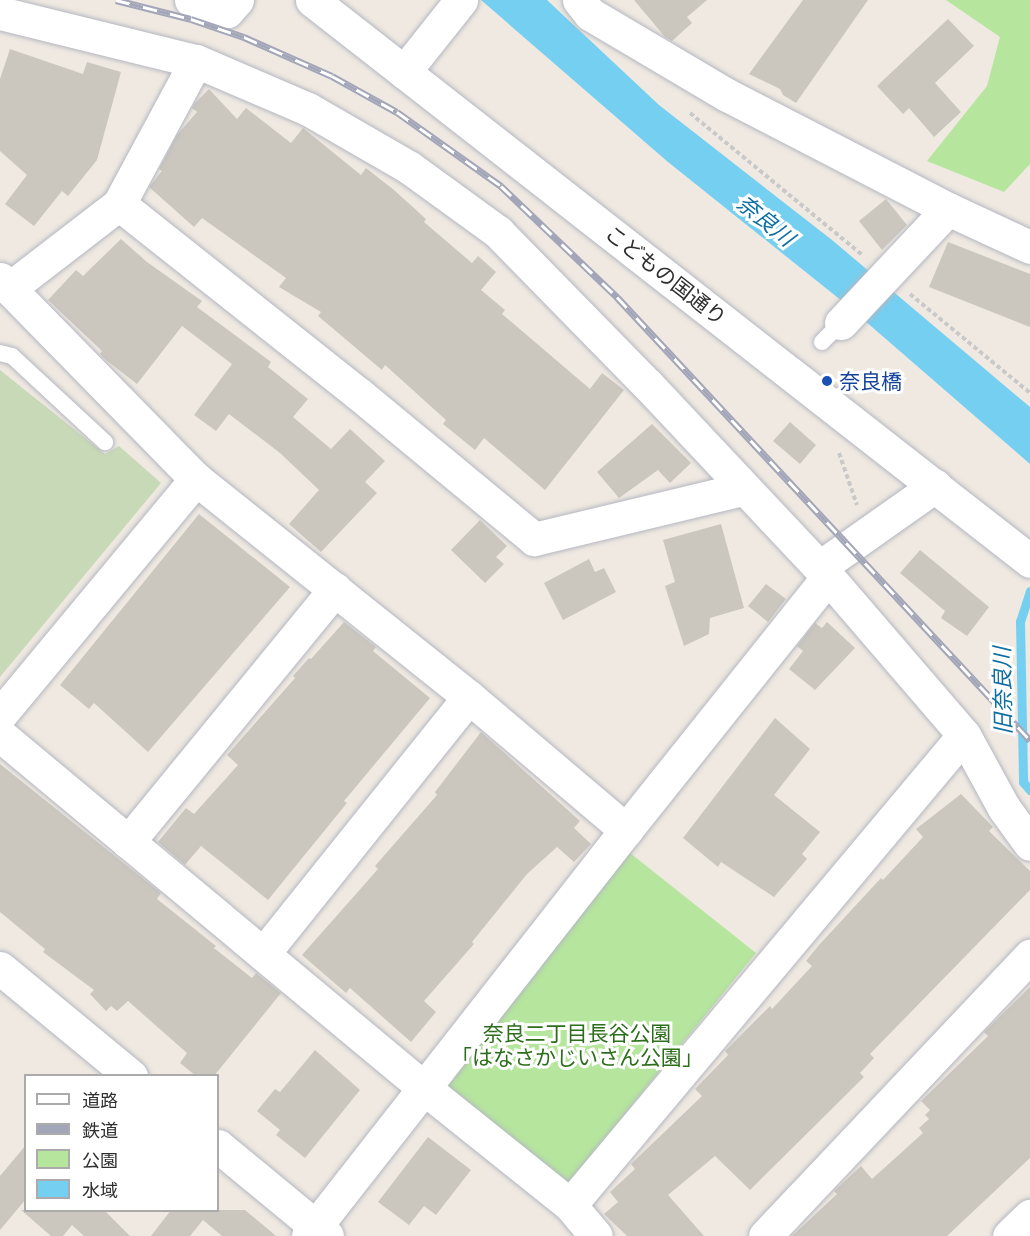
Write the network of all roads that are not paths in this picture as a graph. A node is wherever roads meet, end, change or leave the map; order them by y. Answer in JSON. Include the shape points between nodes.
{"nodes":[{"id":1,"x":191,"y":0,"type":"edge"},
{"id":2,"x":237,"y":0,"type":"edge"},
{"id":3,"x":312,"y":0,"type":"edge"},
{"id":4,"x":461,"y":0,"type":"edge"},
{"id":5,"x":579,"y":0,"type":"edge"},
{"id":6,"x":0,"y":14,"type":"edge"},
{"id":7,"x":196,"y":61,"type":"junction"},
{"id":8,"x":404,"y":72,"type":"junction"},
{"id":9,"x":119,"y":204,"type":"junction"},
{"id":10,"x":948,"y":209,"type":"junction"},
{"id":11,"x":1030,"y":247,"type":"edge"},
{"id":12,"x":5,"y":284,"type":"edge"},
{"id":13,"x":831,"y":333,"type":"dead end"},
{"id":14,"x":0,"y":353,"type":"edge"},
{"id":15,"x":105,"y":442,"type":"dead end"},
{"id":16,"x":196,"y":478,"type":"junction"},
{"id":17,"x":934,"y":486,"type":"junction"},
{"id":18,"x":743,"y":489,"type":"junction"},
{"id":19,"x":1024,"y":557,"type":"edge"},
{"id":20,"x":824,"y":572,"type":"junction"},
{"id":21,"x":335,"y":589,"type":"junction"},
{"id":22,"x":469,"y":697,"type":"junction"},
{"id":23,"x":0,"y":715,"type":"edge"},
{"id":24,"x":0,"y":735,"type":"edge"},
{"id":25,"x":964,"y":735,"type":"junction"},
{"id":26,"x":626,"y":830,"type":"junction"},
{"id":27,"x":128,"y":842,"type":"junction"},
{"id":28,"x":1030,"y":844,"type":"edge"},
{"id":29,"x":263,"y":954,"type":"junction"},
{"id":30,"x":1030,"y":956,"type":"edge"},
{"id":31,"x":0,"y":968,"type":"edge"},
{"id":32,"x":129,"y":1074,"type":"edge"},
{"id":33,"x":424,"y":1088,"type":"junction"},
{"id":34,"x":219,"y":1147,"type":"edge"},
{"id":35,"x":570,"y":1205,"type":"junction"},
{"id":36,"x":1030,"y":1216,"type":"edge"},
{"id":37,"x":317,"y":1233,"type":"edge"},
{"id":38,"x":596,"y":1236,"type":"edge"},
{"id":39,"x":765,"y":1236,"type":"edge"},
{"id":40,"x":1009,"y":1236,"type":"edge"}],
"edges":[{"from":1,"to":2,"type":"street","via":[[227,11]]},
{"from":3,"to":8,"type":"street","name":"こどもの国通り"},
{"from":4,"to":8,"type":"street"},
{"from":5,"to":10,"type":"street","via":[[590,14],[727,95]]},
{"from":6,"to":7,"type":"street"},
{"from":7,"to":9,"type":"street"},
{"from":7,"to":18,"type":"street","via":[[308,109],[410,168],[498,232]]},
{"from":8,"to":17,"type":"street","name":"こどもの国通り"},
{"from":9,"to":12,"type":"street"},
{"from":9,"to":18,"type":"street","via":[[534,539]]},
{"from":10,"to":11,"type":"street"},
{"from":10,"to":13,"type":"street"},
{"from":12,"to":16,"type":"street"},
{"from":14,"to":15,"type":"lane","via":[[12,356]]},
{"from":16,"to":21,"type":"street"},
{"from":16,"to":23,"type":"street"},
{"from":17,"to":19,"type":"street","name":"こどもの国通り"},
{"from":17,"to":20,"type":"street","via":[[867,534]]},
{"from":18,"to":20,"type":"street"},
{"from":20,"to":25,"type":"street"},
{"from":20,"to":26,"type":"street"},
{"from":21,"to":22,"type":"street"},
{"from":21,"to":27,"type":"street"},
{"from":22,"to":26,"type":"street"},
{"from":22,"to":29,"type":"street"},
{"from":24,"to":27,"type":"street"},
{"from":25,"to":28,"type":"street","via":[[1004,808]]},
{"from":25,"to":35,"type":"street"},
{"from":26,"to":33,"type":"street"},
{"from":27,"to":29,"type":"street"},
{"from":29,"to":33,"type":"street"},
{"from":30,"to":39,"type":"street"},
{"from":31,"to":32,"type":"street"},
{"from":33,"to":35,"type":"street"},
{"from":33,"to":37,"type":"street"},
{"from":34,"to":37,"type":"street"},
{"from":35,"to":38,"type":"street"},
{"from":36,"to":40,"type":"street"}]}
